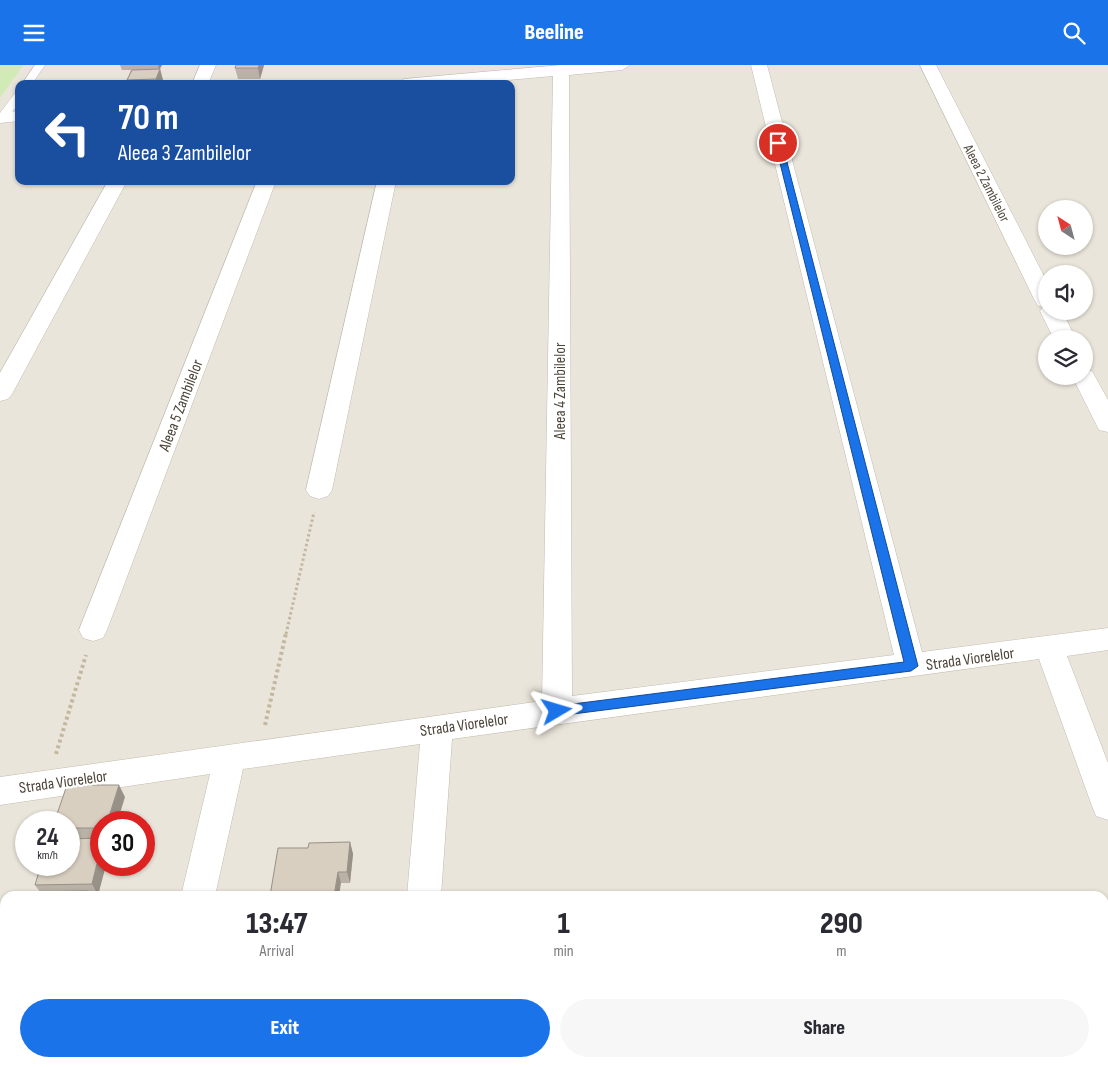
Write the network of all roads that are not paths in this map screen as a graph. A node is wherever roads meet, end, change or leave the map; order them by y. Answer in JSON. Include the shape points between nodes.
{"nodes":[{"id":1,"x":40,"y":65,"type":"edge"},
{"id":2,"x":208,"y":65,"type":"edge"},
{"id":3,"x":614,"y":65,"type":"edge"},
{"id":4,"x":759,"y":65,"type":"edge"},
{"id":5,"x":928,"y":65,"type":"edge"},
{"id":6,"x":546,"y":69,"type":"edge"},
{"id":7,"x":441,"y":73,"type":"edge"},
{"id":8,"x":30,"y":80,"type":"edge"},
{"id":9,"x":202,"y":80,"type":"edge"},
{"id":10,"x":421,"y":80,"type":"edge"},
{"id":11,"x":15,"y":102,"type":"edge"},
{"id":12,"x":7,"y":117,"type":"edge"},
{"id":13,"x":116,"y":185,"type":"edge"},
{"id":14,"x":265,"y":185,"type":"edge"},
{"id":15,"x":386,"y":185,"type":"edge"},
{"id":16,"x":1038,"y":285,"type":"edge"},
{"id":17,"x":1088,"y":385,"type":"edge"},
{"id":18,"x":0,"y":394,"type":"edge"},
{"id":19,"x":1108,"y":425,"type":"edge"},
{"id":20,"x":319,"y":491,"type":"road end"},
{"id":21,"x":93,"y":630,"type":"road end"},
{"id":22,"x":1108,"y":639,"type":"edge"},
{"id":23,"x":1049,"y":647,"type":"junction"},
{"id":24,"x":911,"y":666,"type":"junction"},
{"id":25,"x":557,"y":711,"type":"junction"},
{"id":26,"x":437,"y":727,"type":"junction"},
{"id":27,"x":244,"y":755,"type":"junction"},
{"id":28,"x":0,"y":791,"type":"edge"},
{"id":29,"x":1108,"y":806,"type":"edge"},
{"id":30,"x":200,"y":891,"type":"edge"},
{"id":31,"x":424,"y":891,"type":"edge"}],
"edges":[{"from":1,"to":8,"type":"lane"},
{"from":2,"to":9,"type":"street"},
{"from":3,"to":6,"type":"street"},
{"from":4,"to":24,"type":"street"},
{"from":5,"to":16,"type":"street","name":"Aleea 2 Zambilelor"},
{"from":6,"to":7,"type":"street"},
{"from":6,"to":25,"type":"street","name":"Aleea 4 Zambilelor"},
{"from":7,"to":10,"type":"street"},
{"from":11,"to":12,"type":"lane"},
{"from":13,"to":18,"type":"street"},
{"from":14,"to":21,"type":"street","name":"Aleea 5 Zambilelor"},
{"from":15,"to":20,"type":"street"},
{"from":17,"to":19,"type":"street"},
{"from":22,"to":23,"type":"street","name":"Strada Viorelelor"},
{"from":23,"to":24,"type":"street","name":"Strada Viorelelor"},
{"from":23,"to":29,"type":"street"},
{"from":24,"to":25,"type":"street","name":"Strada Viorelelor"},
{"from":25,"to":26,"type":"street","name":"Strada Viorelelor"},
{"from":26,"to":27,"type":"street","name":"Strada Viorelelor"},
{"from":26,"to":31,"type":"street"},
{"from":27,"to":28,"type":"street","name":"Strada Viorelelor"},
{"from":27,"to":30,"type":"street"}]}
